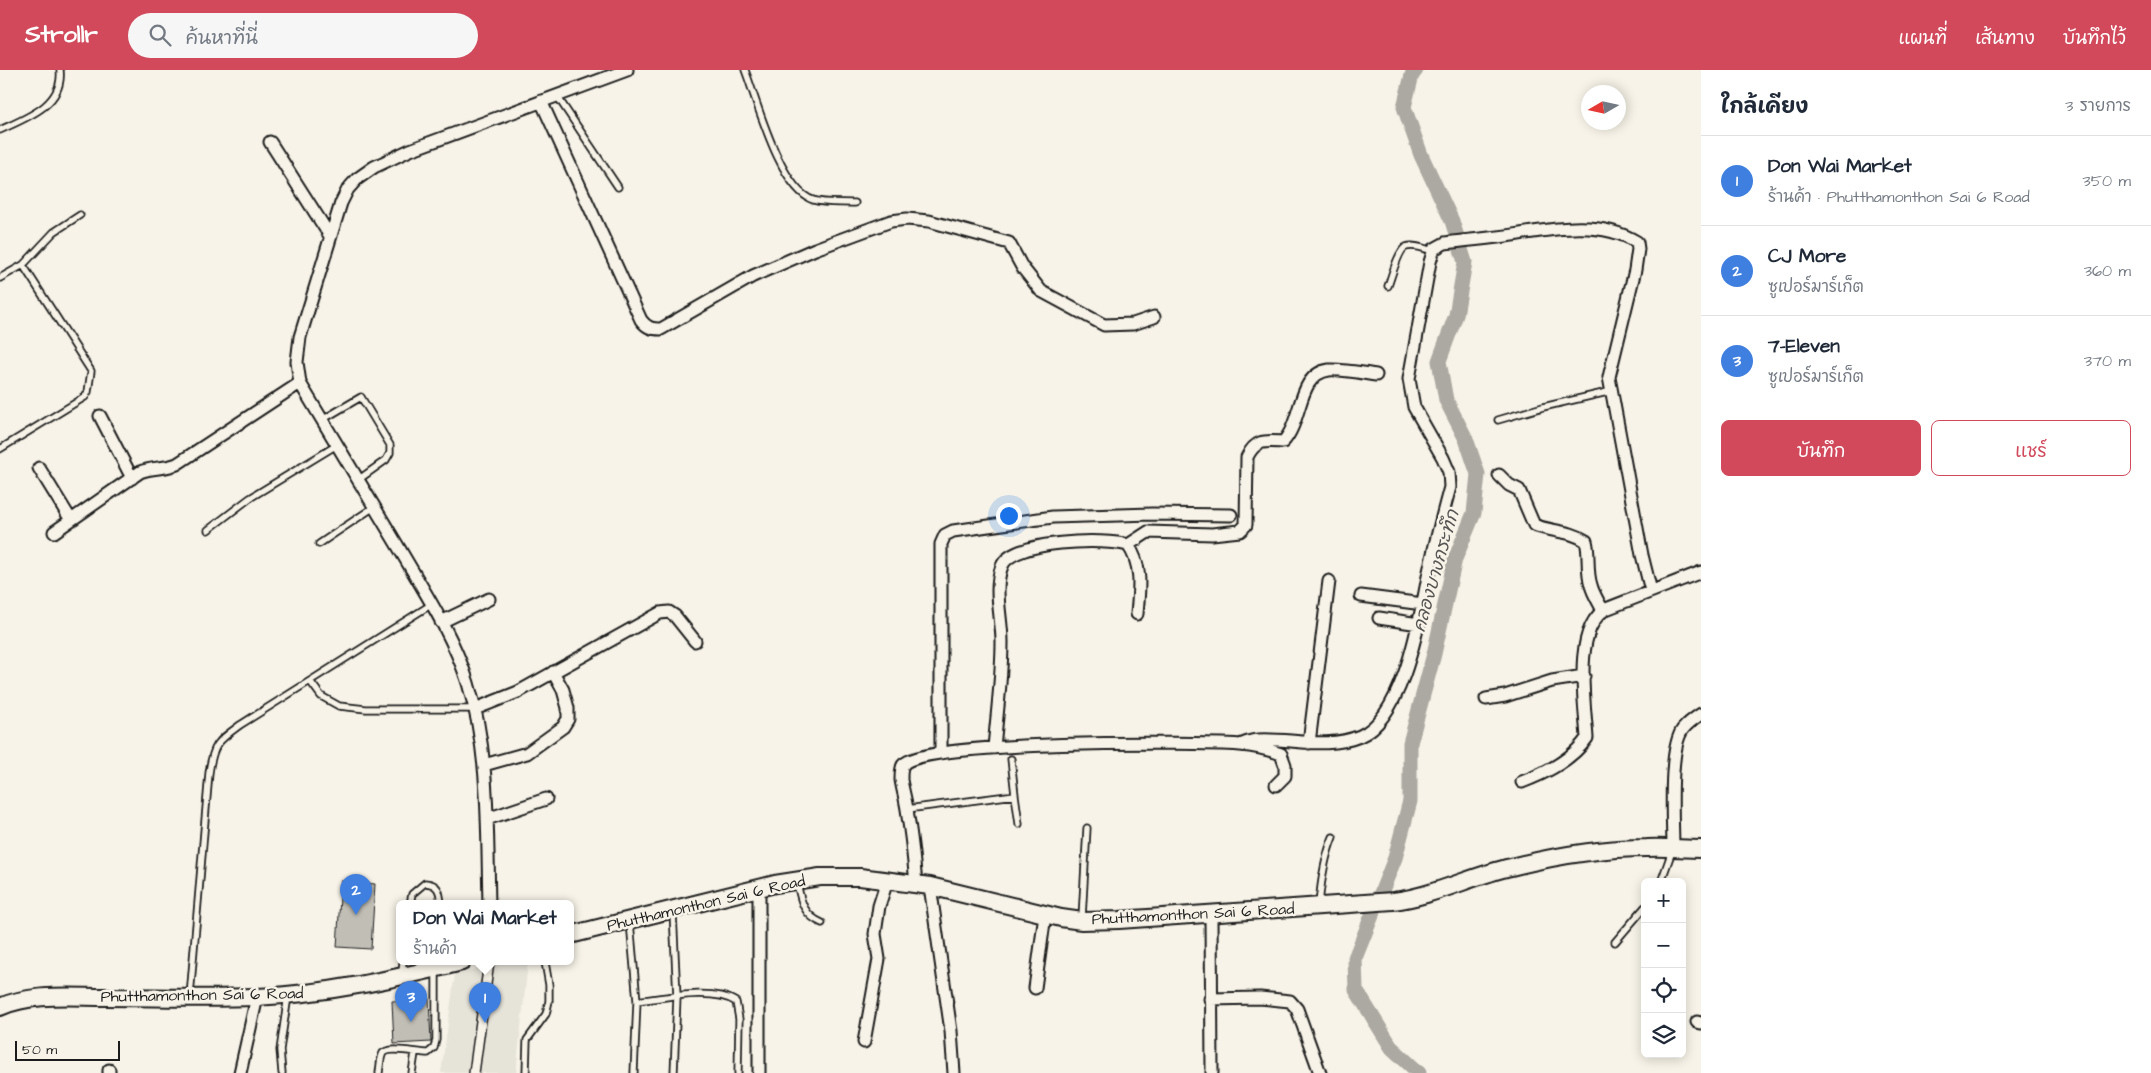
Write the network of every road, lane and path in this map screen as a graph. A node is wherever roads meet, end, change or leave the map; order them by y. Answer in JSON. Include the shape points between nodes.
{"nodes":[{"id":1,"x":60,"y":70,"type":"edge"},
{"id":2,"x":627,"y":70,"type":"edge"},
{"id":3,"x":745,"y":70,"type":"edge"},
{"id":4,"x":556,"y":95,"type":"junction"},
{"id":5,"x":541,"y":101,"type":"junction"},
{"id":6,"x":0,"y":130,"type":"edge"},
{"id":7,"x":270,"y":142,"type":"dead end"},
{"id":8,"x":618,"y":187,"type":"dead end"},
{"id":9,"x":855,"y":203,"type":"dead end"},
{"id":10,"x":80,"y":215,"type":"dead end"},
{"id":11,"x":330,"y":236,"type":"junction"},
{"id":12,"x":1433,"y":251,"type":"junction"},
{"id":13,"x":22,"y":265,"type":"junction"},
{"id":14,"x":0,"y":278,"type":"edge"},
{"id":15,"x":1388,"y":286,"type":"dead end"},
{"id":16,"x":1154,"y":317,"type":"dead end"},
{"id":17,"x":1376,"y":375,"type":"dead end"},
{"id":18,"x":300,"y":382,"type":"junction"},
{"id":19,"x":1612,"y":391,"type":"junction"},
{"id":20,"x":100,"y":416,"type":"dead end"},
{"id":21,"x":322,"y":420,"type":"junction"},
{"id":22,"x":1498,"y":420,"type":"dead end"},
{"id":23,"x":337,"y":445,"type":"junction"},
{"id":24,"x":0,"y":449,"type":"edge"},
{"id":25,"x":39,"y":468,"type":"dead end"},
{"id":26,"x":1499,"y":475,"type":"dead end"},
{"id":27,"x":132,"y":478,"type":"junction"},
{"id":28,"x":358,"y":480,"type":"junction"},
{"id":29,"x":374,"y":508,"type":"junction"},
{"id":30,"x":1231,"y":515,"type":"dead end"},
{"id":31,"x":71,"y":520,"type":"junction"},
{"id":32,"x":208,"y":530,"type":"dead end"},
{"id":33,"x":54,"y":532,"type":"dead end"},
{"id":34,"x":319,"y":544,"type":"dead end"},
{"id":35,"x":1128,"y":545,"type":"junction"},
{"id":36,"x":1701,"y":572,"type":"edge"},
{"id":37,"x":1329,"y":581,"type":"dead end"},
{"id":38,"x":1652,"y":591,"type":"junction"},
{"id":39,"x":1361,"y":596,"type":"dead end"},
{"id":40,"x":489,"y":599,"type":"dead end"},
{"id":41,"x":432,"y":604,"type":"junction"},
{"id":42,"x":1423,"y":604,"type":"junction"},
{"id":43,"x":1603,"y":611,"type":"junction"},
{"id":44,"x":1137,"y":614,"type":"dead end"},
{"id":45,"x":1379,"y":618,"type":"dead end"},
{"id":46,"x":441,"y":622,"type":"junction"},
{"id":47,"x":1420,"y":624,"type":"junction"},
{"id":48,"x":695,"y":641,"type":"dead end"},
{"id":49,"x":553,"y":672,"type":"junction"},
{"id":50,"x":1584,"y":676,"type":"junction"},
{"id":51,"x":310,"y":682,"type":"junction"},
{"id":52,"x":1486,"y":699,"type":"dead end"},
{"id":53,"x":475,"y":709,"type":"junction"},
{"id":54,"x":1701,"y":714,"type":"edge"},
{"id":55,"x":1309,"y":743,"type":"junction"},
{"id":56,"x":1240,"y":745,"type":"junction"},
{"id":57,"x":994,"y":748,"type":"junction"},
{"id":58,"x":941,"y":753,"type":"junction"},
{"id":59,"x":1011,"y":759,"type":"dead end"},
{"id":60,"x":484,"y":765,"type":"junction"},
{"id":61,"x":1522,"y":782,"type":"dead end"},
{"id":62,"x":1276,"y":785,"type":"dead end"},
{"id":63,"x":1015,"y":795,"type":"junction"},
{"id":64,"x":546,"y":799,"type":"dead end"},
{"id":65,"x":907,"y":810,"type":"junction"},
{"id":66,"x":487,"y":819,"type":"junction"},
{"id":67,"x":1019,"y":824,"type":"dead end"},
{"id":68,"x":1088,"y":828,"type":"dead end"},
{"id":69,"x":1333,"y":838,"type":"dead end"},
{"id":70,"x":1672,"y":848,"type":"junction"},
{"id":71,"x":1701,"y":849,"type":"edge"},
{"id":72,"x":1661,"y":878,"type":"edge"},
{"id":73,"x":796,"y":881,"type":"junction"},
{"id":74,"x":887,"y":881,"type":"junction"},
{"id":75,"x":923,"y":885,"type":"junction"},
{"id":76,"x":759,"y":888,"type":"junction"},
{"id":77,"x":411,"y":900,"type":"edge"},
{"id":78,"x":440,"y":900,"type":"edge"},
{"id":79,"x":489,"y":900,"type":"edge"},
{"id":80,"x":1319,"y":907,"type":"junction"},
{"id":81,"x":673,"y":910,"type":"junction"},
{"id":82,"x":1641,"y":912,"type":"edge"},
{"id":83,"x":1211,"y":914,"type":"junction"},
{"id":84,"x":1045,"y":915,"type":"junction"},
{"id":85,"x":630,"y":920,"type":"junction"},
{"id":86,"x":1082,"y":920,"type":"junction"},
{"id":87,"x":822,"y":923,"type":"dead end"},
{"id":88,"x":574,"y":934,"type":"edge"},
{"id":89,"x":1615,"y":942,"type":"dead end"},
{"id":90,"x":439,"y":965,"type":"edge"},
{"id":91,"x":448,"y":965,"type":"edge"},
{"id":92,"x":489,"y":965,"type":"edge"},
{"id":93,"x":545,"y":965,"type":"edge"},
{"id":94,"x":402,"y":969,"type":"edge"},
{"id":95,"x":1035,"y":988,"type":"dead end"},
{"id":96,"x":288,"y":995,"type":"junction"},
{"id":97,"x":257,"y":997,"type":"junction"},
{"id":98,"x":677,"y":997,"type":"junction"},
{"id":99,"x":190,"y":998,"type":"junction"},
{"id":100,"x":1210,"y":999,"type":"junction"},
{"id":101,"x":637,"y":1001,"type":"junction"},
{"id":102,"x":0,"y":1007,"type":"edge"},
{"id":103,"x":864,"y":1042,"type":"dead end"},
{"id":104,"x":416,"y":1053,"type":"junction"},
{"id":105,"x":240,"y":1073,"type":"edge"},
{"id":106,"x":282,"y":1073,"type":"edge"},
{"id":107,"x":379,"y":1073,"type":"edge"},
{"id":108,"x":412,"y":1073,"type":"edge"},
{"id":109,"x":474,"y":1073,"type":"edge"},
{"id":110,"x":526,"y":1073,"type":"edge"},
{"id":111,"x":634,"y":1073,"type":"edge"},
{"id":112,"x":674,"y":1073,"type":"edge"},
{"id":113,"x":738,"y":1073,"type":"edge"},
{"id":114,"x":759,"y":1073,"type":"edge"},
{"id":115,"x":954,"y":1073,"type":"edge"},
{"id":116,"x":1212,"y":1073,"type":"edge"},
{"id":117,"x":1320,"y":1073,"type":"edge"}],
"edges":[{"from":1,"to":6,"type":"lane","via":[[57,90],[45,107]]},
{"from":2,"to":4,"type":"street"},
{"from":3,"to":9,"type":"lane","via":[[789,179],[811,199]]},
{"from":4,"to":5,"type":"street"},
{"from":4,"to":8,"type":"lane"},
{"from":5,"to":11,"type":"street","via":[[445,136],[374,167],[348,189]]},
{"from":5,"to":16,"type":"street","via":[[642,320],[653,329],[661,329],[753,276],[815,249],[877,225],[906,219],[951,226],[1009,242],[1022,267],[1041,292],[1104,324],[1133,324]]},
{"from":7,"to":11,"type":"street"},
{"from":10,"to":13,"type":"lane","via":[[54,232]]},
{"from":11,"to":18,"type":"street","via":[[300,337],[297,362]]},
{"from":12,"to":15,"type":"lane","via":[[1406,247],[1401,251]]},
{"from":12,"to":19,"type":"street","via":[[1444,243],[1558,229],[1610,231],[1637,242],[1635,270],[1609,377]]},
{"from":12,"to":42,"type":"street","via":[[1409,379],[1414,407],[1446,465],[1450,487]]},
{"from":13,"to":14,"type":"lane"},
{"from":13,"to":24,"type":"lane","via":[[91,371],[91,382],[85,397]]},
{"from":17,"to":35,"type":"street","via":[[1330,370],[1316,374],[1308,382],[1291,434],[1283,442],[1264,441],[1252,446],[1247,457],[1246,526],[1240,531],[1212,534],[1148,532]]},
{"from":18,"to":21,"type":"street"},
{"from":18,"to":27,"type":"street","via":[[177,464],[168,468],[146,469]]},
{"from":19,"to":22,"type":"lane"},
{"from":19,"to":38,"type":"street"},
{"from":20,"to":27,"type":"street"},
{"from":21,"to":23,"type":"street"},
{"from":21,"to":28,"type":"lane","via":[[361,397],[390,445],[386,460]]},
{"from":23,"to":28,"type":"street"},
{"from":23,"to":32,"type":"lane","via":[[250,498]]},
{"from":25,"to":31,"type":"street"},
{"from":26,"to":43,"type":"street","via":[[1520,490],[1534,526],[1579,536],[1586,541],[1591,586]]},
{"from":27,"to":31,"type":"street"},
{"from":28,"to":29,"type":"street"},
{"from":29,"to":34,"type":"lane"},
{"from":29,"to":41,"type":"street"},
{"from":30,"to":58,"type":"street","via":[[1053,517],[953,531],[945,535],[941,544]]},
{"from":31,"to":33,"type":"street"},
{"from":35,"to":44,"type":"street","via":[[1136,558],[1140,575]]},
{"from":35,"to":57,"type":"street","via":[[1104,541],[1031,547],[1011,556],[1002,565],[999,585],[1001,669]]},
{"from":36,"to":38,"type":"street"},
{"from":37,"to":55,"type":"street"},
{"from":38,"to":43,"type":"street"},
{"from":39,"to":42,"type":"street"},
{"from":40,"to":46,"type":"street"},
{"from":41,"to":46,"type":"street"},
{"from":41,"to":51,"type":"lane"},
{"from":42,"to":47,"type":"street"},
{"from":43,"to":50,"type":"street","via":[[1595,618],[1586,641]]},
{"from":45,"to":47,"type":"street"},
{"from":46,"to":53,"type":"street","via":[[458,657]]},
{"from":47,"to":55,"type":"street","via":[[1402,682],[1382,718],[1362,736],[1340,742]]},
{"from":48,"to":49,"type":"street","via":[[674,616],[669,612],[660,613]]},
{"from":49,"to":53,"type":"street","via":[[518,692]]},
{"from":49,"to":60,"type":"street","via":[[568,708],[568,719],[563,727],[527,753]]},
{"from":50,"to":52,"type":"street"},
{"from":50,"to":61,"type":"street","via":[[1587,738],[1553,768]]},
{"from":51,"to":53,"type":"lane","via":[[321,696],[339,706]]},
{"from":51,"to":99,"type":"lane","via":[[226,736],[218,742],[212,755]]},
{"from":53,"to":60,"type":"street"},
{"from":54,"to":70,"type":"street","via":[[1682,730],[1677,745],[1673,767]]},
{"from":55,"to":56,"type":"street","via":[[1257,740]]},
{"from":56,"to":57,"type":"street","via":[[1113,743]]},
{"from":56,"to":62,"type":"street","via":[[1266,748],[1281,754],[1285,776]]},
{"from":57,"to":58,"type":"street"},
{"from":58,"to":65,"type":"street","via":[[909,759],[902,766]]},
{"from":59,"to":63,"type":"lane"},
{"from":60,"to":66,"type":"street"},
{"from":63,"to":65,"type":"lane"},
{"from":63,"to":67,"type":"lane"},
{"from":64,"to":66,"type":"street"},
{"from":65,"to":75,"type":"street"},
{"from":66,"to":79,"type":"street"},
{"from":68,"to":86,"type":"lane"},
{"from":69,"to":80,"type":"lane","via":[[1322,875]]},
{"from":70,"to":71,"type":"main road","name":"Phutthamonthon Sai 6 Road"},
{"from":70,"to":72,"type":"lane"},
{"from":70,"to":80,"type":"main road","name":"Phutthamonthon Sai 6 Road","via":[[1582,853],[1510,867],[1415,898]]},
{"from":73,"to":74,"type":"main road","name":"Phutthamonthon Sai 6 Road","via":[[820,877]]},
{"from":73,"to":76,"type":"main road","name":"Phutthamonthon Sai 6 Road"},
{"from":73,"to":87,"type":"lane","via":[[807,913]]},
{"from":74,"to":75,"type":"main road","name":"Phutthamonthon Sai 6 Road"},
{"from":74,"to":103,"type":"street","via":[[877,915],[875,934],[879,959]]},
{"from":75,"to":84,"type":"main road","name":"Phutthamonthon Sai 6 Road"},
{"from":75,"to":115,"type":"street","via":[[951,1030]]},
{"from":76,"to":81,"type":"main road","name":"Phutthamonthon Sai 6 Road"},
{"from":76,"to":114,"type":"street"},
{"from":77,"to":78,"type":"lane","via":[[412,894],[425,883],[438,888]]},
{"from":80,"to":83,"type":"main road","name":"Phutthamonthon Sai 6 Road"},
{"from":81,"to":85,"type":"main road","name":"Phutthamonthon Sai 6 Road"},
{"from":81,"to":98,"type":"lane"},
{"from":82,"to":89,"type":"lane"},
{"from":83,"to":86,"type":"main road","name":"Phutthamonthon Sai 6 Road","via":[[1159,919]]},
{"from":83,"to":100,"type":"street"},
{"from":84,"to":86,"type":"main road","name":"Phutthamonthon Sai 6 Road"},
{"from":84,"to":95,"type":"street"},
{"from":85,"to":88,"type":"main road","name":"Phutthamonthon Sai 6 Road"},
{"from":85,"to":101,"type":"lane"},
{"from":90,"to":94,"type":"main road","name":"Phutthamonthon Sai 6 Road"},
{"from":91,"to":104,"type":"lane","via":[[434,1048],[428,1053]]},
{"from":92,"to":109,"type":"street"},
{"from":93,"to":110,"type":"lane","via":[[549,1001],[546,1014],[527,1040]]},
{"from":94,"to":96,"type":"main road","name":"Phutthamonthon Sai 6 Road","via":[[341,989]]},
{"from":96,"to":97,"type":"main road","name":"Phutthamonthon Sai 6 Road"},
{"from":96,"to":106,"type":"lane","via":[[280,1050]]},
{"from":97,"to":99,"type":"main road","name":"Phutthamonthon Sai 6 Road"},
{"from":97,"to":105,"type":"street"},
{"from":98,"to":101,"type":"lane"},
{"from":98,"to":112,"type":"lane"},
{"from":98,"to":113,"type":"lane","via":[[715,995],[736,1002],[739,1019]]},
{"from":99,"to":102,"type":"main road","name":"Phutthamonthon Sai 6 Road","via":[[53,997],[24,999]]},
{"from":100,"to":116,"type":"street"},
{"from":100,"to":117,"type":"street","via":[[1290,1001],[1297,1009]]},
{"from":101,"to":111,"type":"lane"},
{"from":104,"to":107,"type":"lane","via":[[386,1050]]},
{"from":104,"to":108,"type":"lane"}]}
